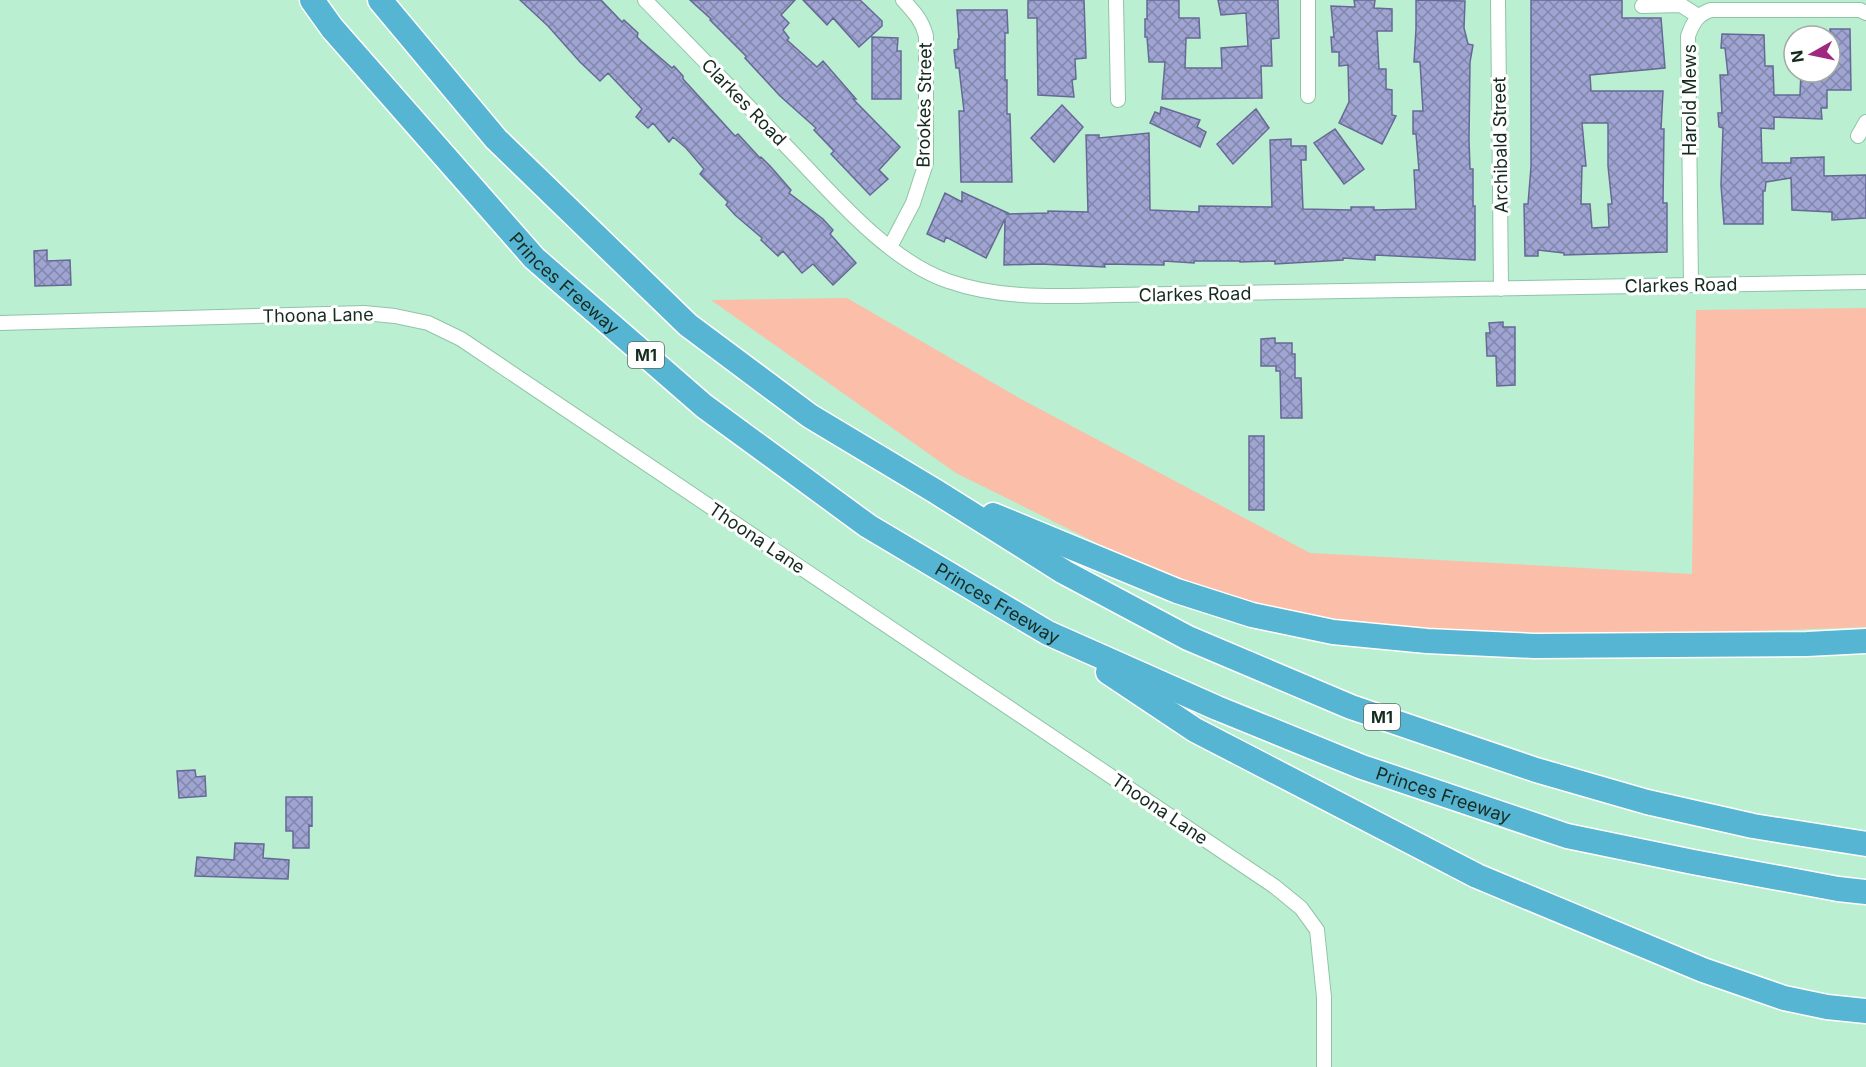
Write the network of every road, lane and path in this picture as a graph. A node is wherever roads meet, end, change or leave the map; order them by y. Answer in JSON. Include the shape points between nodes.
{"nodes":[{"id":1,"x":312,"y":0,"type":"edge"},
{"id":2,"x":380,"y":0,"type":"edge"},
{"id":3,"x":645,"y":0,"type":"edge"},
{"id":4,"x":903,"y":0,"type":"edge"},
{"id":5,"x":1116,"y":0,"type":"edge"},
{"id":6,"x":1308,"y":0,"type":"edge"},
{"id":7,"x":1498,"y":0,"type":"edge"},
{"id":8,"x":1642,"y":6,"type":"dead end"},
{"id":9,"x":1866,"y":14,"type":"edge"},
{"id":10,"x":1698,"y":16,"type":"junction"},
{"id":11,"x":1308,"y":96,"type":"dead end"},
{"id":12,"x":1118,"y":100,"type":"dead end"},
{"id":13,"x":1866,"y":122,"type":"edge"},
{"id":14,"x":1858,"y":136,"type":"dead end"},
{"id":15,"x":890,"y":247,"type":"junction"},
{"id":16,"x":1864,"y":281,"type":"edge"},
{"id":17,"x":1690,"y":285,"type":"junction"},
{"id":18,"x":1501,"y":289,"type":"junction"},
{"id":19,"x":0,"y":323,"type":"edge"},
{"id":20,"x":935,"y":491,"type":"junction"},
{"id":21,"x":1048,"y":633,"type":"junction"},
{"id":22,"x":1866,"y":641,"type":"edge"},
{"id":23,"x":1866,"y":844,"type":"edge"},
{"id":24,"x":1866,"y":892,"type":"edge"},
{"id":25,"x":1866,"y":1011,"type":"edge"},
{"id":26,"x":1324,"y":1067,"type":"edge"}],
"edges":[{"from":1,"to":21,"type":"highway","name":"Princes Freeway","number":"M1","via":[[332,28],[534,258],[705,406],[868,525]]},
{"from":2,"to":20,"type":"highway","number":"M1","via":[[496,140],[688,325],[810,416]]},
{"from":3,"to":15,"type":"street","name":"Clarkes Road","via":[[859,221]]},
{"from":4,"to":15,"type":"street","name":"Brookes Street","via":[[918,15],[926,36],[926,164],[913,203]]},
{"from":5,"to":12,"type":"street"},
{"from":6,"to":11,"type":"street"},
{"from":7,"to":18,"type":"street","name":"Archibald Street"},
{"from":8,"to":10,"type":"street","via":[[1681,5]]},
{"from":9,"to":10,"type":"street","via":[[1860,10],[1711,10]]},
{"from":10,"to":17,"type":"street","name":"Harold Mews","via":[[1688,36]]},
{"from":13,"to":14,"type":"street"},
{"from":15,"to":18,"type":"street","name":"Clarkes Road","via":[[945,280],[989,293],[1023,296]]},
{"from":16,"to":17,"type":"street","name":"Clarkes Road"},
{"from":17,"to":18,"type":"street","name":"Clarkes Road"},
{"from":19,"to":26,"type":"street","name":"Thoona Lane","via":[[364,313],[428,323],[461,339],[1274,886],[1301,908],[1317,930],[1322,961]]},
{"from":20,"to":22,"type":"highway","via":[[1177,591],[1252,615],[1333,632],[1534,646]]},
{"from":20,"to":23,"type":"highway","number":"M1","via":[[1064,572],[1188,638],[1351,707],[1536,770],[1647,802],[1753,826]]},
{"from":21,"to":24,"type":"highway","name":"Princes Freeway","number":"M1","via":[[1362,767],[1567,836]]},
{"from":21,"to":25,"type":"highway","via":[[1195,730],[1477,876],[1703,970],[1784,998],[1834,1009]]}]}
